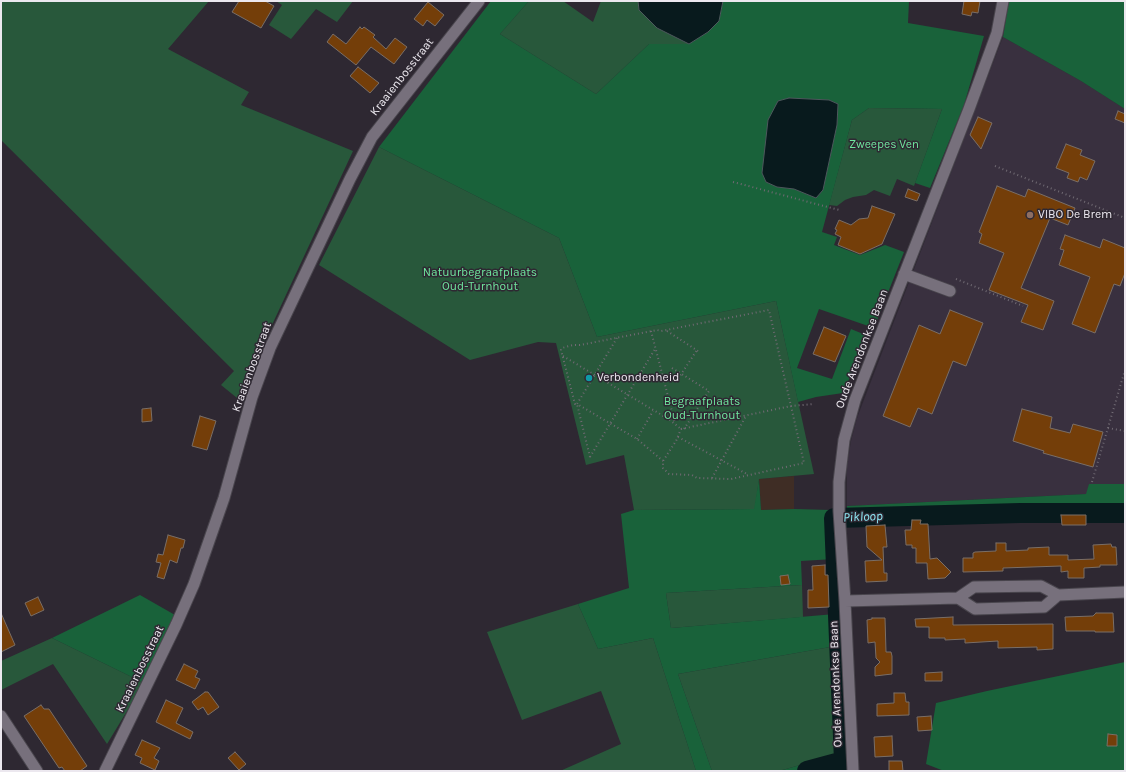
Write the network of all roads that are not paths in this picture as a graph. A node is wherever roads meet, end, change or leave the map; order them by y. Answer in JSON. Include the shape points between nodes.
{"nodes":[{"id":1,"x":479,"y":1,"type":"edge"},
{"id":2,"x":1003,"y":1,"type":"edge"},
{"id":3,"x":904,"y":274,"type":"junction"},
{"id":4,"x":950,"y":292,"type":"dead end"},
{"id":5,"x":1125,"y":592,"type":"edge"},
{"id":6,"x":1058,"y":596,"type":"junction"},
{"id":7,"x":958,"y":598,"type":"junction"},
{"id":8,"x":845,"y":601,"type":"junction"},
{"id":9,"x":1,"y":716,"type":"edge"},
{"id":10,"x":38,"y":771,"type":"edge"},
{"id":11,"x":105,"y":771,"type":"edge"},
{"id":12,"x":852,"y":771,"type":"edge"}],
"edges":[{"from":1,"to":11,"type":"street","name":"Kraaienbosstraat","via":[[372,137],[350,179],[270,348],[252,396],[224,498],[194,584]]},
{"from":2,"to":3,"type":"street","name":"Oude Arendonkse Baan","via":[[997,33]]},
{"from":3,"to":4,"type":"street"},
{"from":3,"to":8,"type":"street","name":"Oude Arendonkse Baan","via":[[855,400],[844,440],[839,482],[839,511]]},
{"from":5,"to":6,"type":"street"},
{"from":6,"to":7,"type":"street","via":[[1041,586],[974,587]]},
{"from":6,"to":7,"type":"street","via":[[1044,606],[975,609]]},
{"from":7,"to":8,"type":"street"},
{"from":8,"to":12,"type":"street","name":"Oude Arendonkse Baan"},
{"from":9,"to":10,"type":"street"}]}
